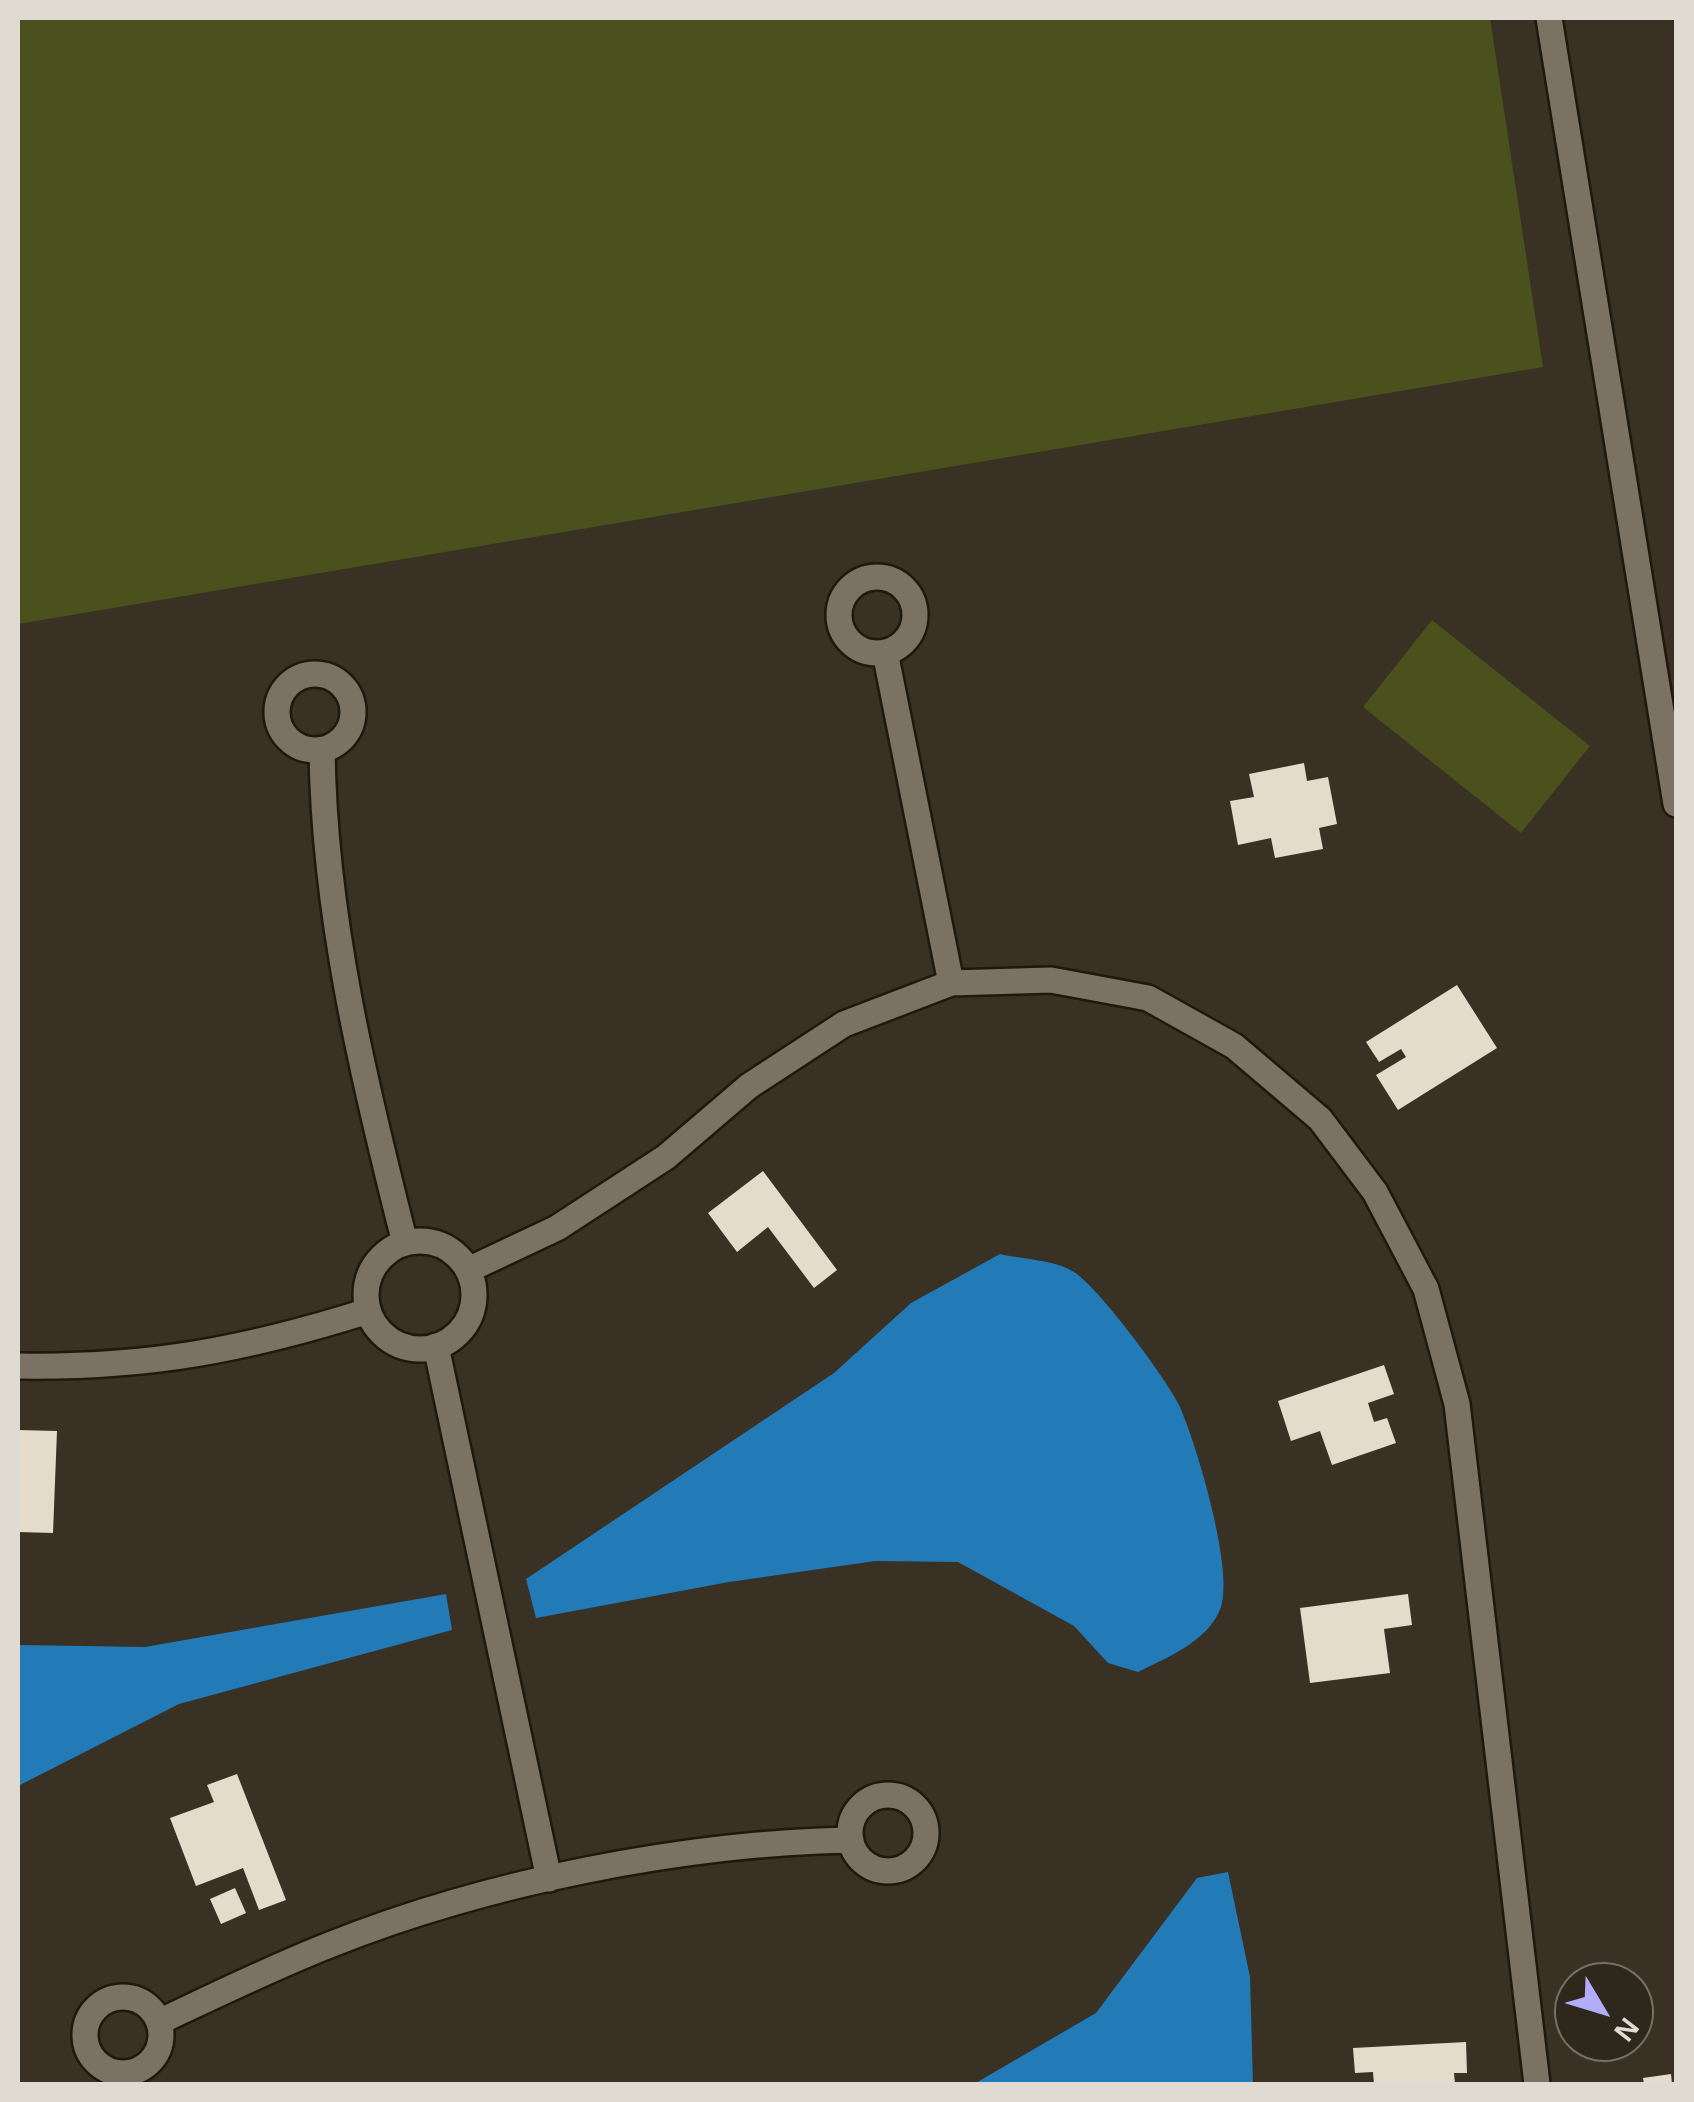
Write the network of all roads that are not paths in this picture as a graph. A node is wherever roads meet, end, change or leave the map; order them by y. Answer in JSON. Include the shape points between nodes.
{"nodes":[{"id":1,"x":1549,"y":18,"type":"edge"},
{"id":2,"x":884,"y":652,"type":"dead end"},
{"id":3,"x":322,"y":750,"type":"dead end"},
{"id":4,"x":1676,"y":804,"type":"edge"},
{"id":5,"x":951,"y":984,"type":"junction"},
{"id":6,"x":405,"y":1243,"type":"junction"},
{"id":7,"x":468,"y":1270,"type":"junction"},
{"id":8,"x":368,"y":1311,"type":"junction"},
{"id":9,"x":436,"y":1346,"type":"junction"},
{"id":10,"x":18,"y":1366,"type":"edge"},
{"id":11,"x":850,"y":1840,"type":"dead end"},
{"id":12,"x":549,"y":1879,"type":"junction"},
{"id":13,"x":159,"y":2022,"type":"dead end"},
{"id":14,"x":1537,"y":2084,"type":"edge"}],
"edges":[{"from":1,"to":4,"type":"street"},
{"from":2,"to":5,"type":"street"},
{"from":3,"to":6,"type":"street","via":[[323,806],[359,1066]]},
{"from":5,"to":7,"type":"street","via":[[844,1024],[749,1086],[666,1157],[557,1228]]},
{"from":5,"to":14,"type":"street","via":[[1050,980],[1148,998],[1234,1046],[1320,1119],[1374,1192],[1426,1288],[1457,1404]]},
{"from":6,"to":7,"type":"street","via":[[442,1246]]},
{"from":6,"to":8,"type":"street","via":[[368,1277]]},
{"from":7,"to":9,"type":"street","via":[[473,1307],[453,1338]]},
{"from":8,"to":9,"type":"street","via":[[403,1346]]},
{"from":8,"to":10,"type":"street","via":[[277,1340],[156,1363]]},
{"from":9,"to":12,"type":"street"},
{"from":11,"to":12,"type":"street","via":[[763,1842]]},
{"from":12,"to":13,"type":"street","via":[[335,1943]]}]}
